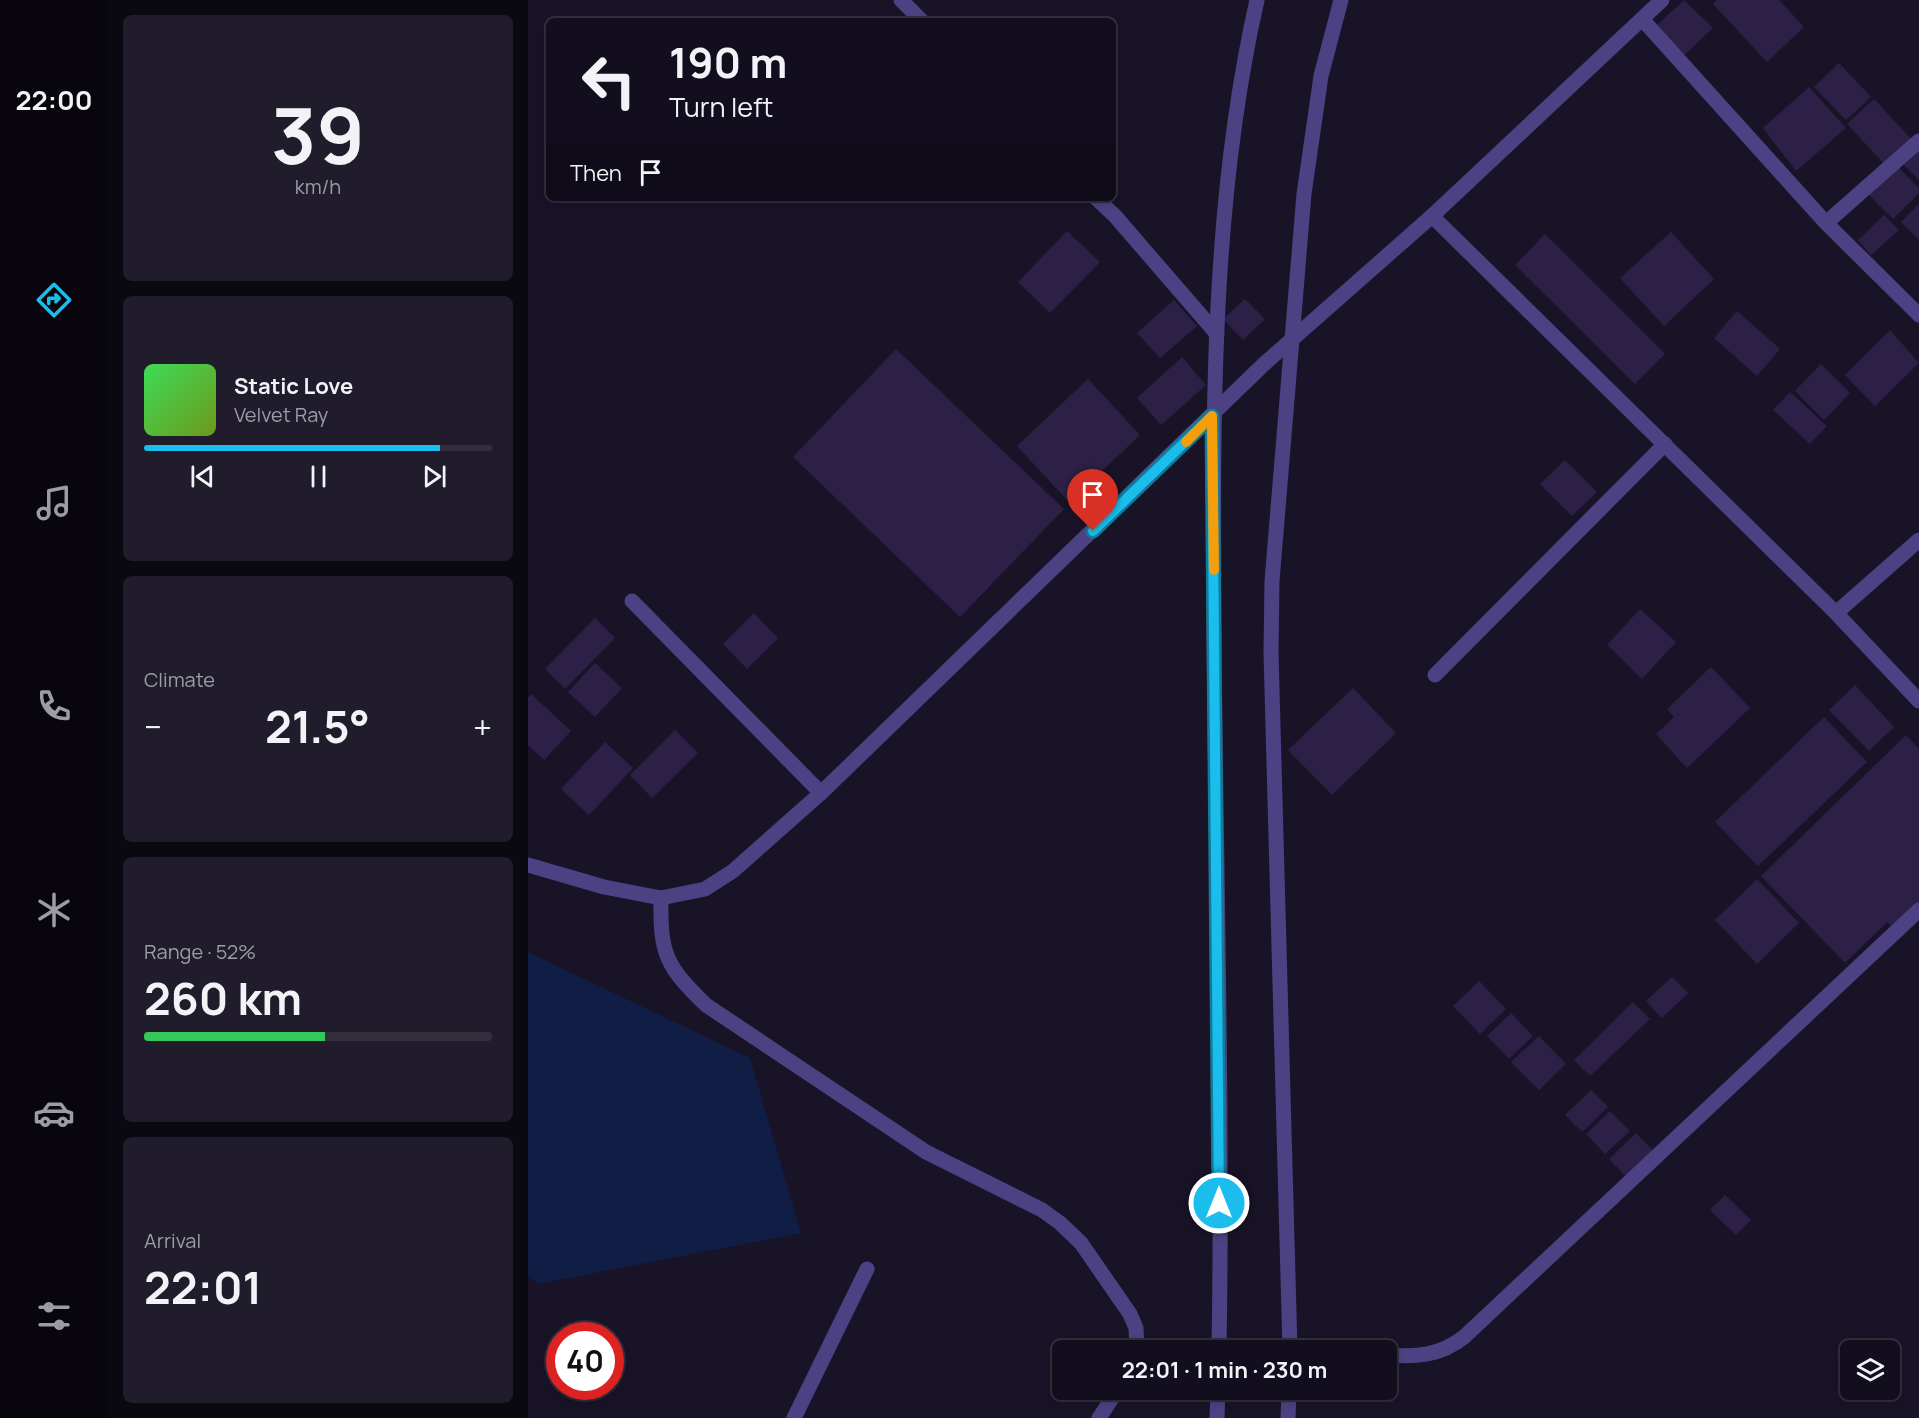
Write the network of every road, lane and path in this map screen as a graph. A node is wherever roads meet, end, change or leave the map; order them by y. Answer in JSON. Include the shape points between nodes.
{"nodes":[{"id":1,"x":901,"y":0,"type":"edge"},
{"id":2,"x":1257,"y":0,"type":"edge"},
{"id":3,"x":1341,"y":0,"type":"edge"},
{"id":4,"x":1662,"y":0,"type":"edge"},
{"id":5,"x":919,"y":18,"type":"edge"},
{"id":6,"x":1642,"y":19,"type":"junction"},
{"id":7,"x":1919,"y":141,"type":"edge"},
{"id":8,"x":1099,"y":201,"type":"edge"},
{"id":9,"x":1432,"y":216,"type":"junction"},
{"id":10,"x":1826,"y":223,"type":"junction"},
{"id":11,"x":1919,"y":315,"type":"edge"},
{"id":12,"x":1217,"y":334,"type":"junction"},
{"id":13,"x":1290,"y":342,"type":"junction"},
{"id":14,"x":1212,"y":416,"type":"junction"},
{"id":15,"x":1665,"y":444,"type":"junction"},
{"id":16,"x":1919,"y":540,"type":"edge"},
{"id":17,"x":632,"y":601,"type":"dead end"},
{"id":18,"x":1836,"y":613,"type":"junction"},
{"id":19,"x":1436,"y":675,"type":"dead end"},
{"id":20,"x":1919,"y":701,"type":"edge"},
{"id":21,"x":821,"y":793,"type":"junction"},
{"id":22,"x":528,"y":865,"type":"edge"},
{"id":23,"x":661,"y":898,"type":"junction"},
{"id":24,"x":1919,"y":910,"type":"edge"},
{"id":25,"x":867,"y":1269,"type":"dead end"},
{"id":26,"x":1137,"y":1340,"type":"edge"},
{"id":27,"x":1219,"y":1340,"type":"edge"},
{"id":28,"x":1290,"y":1340,"type":"edge"},
{"id":29,"x":1397,"y":1356,"type":"edge"},
{"id":30,"x":1111,"y":1400,"type":"edge"},
{"id":31,"x":1218,"y":1400,"type":"edge"},
{"id":32,"x":1289,"y":1400,"type":"edge"},
{"id":33,"x":794,"y":1418,"type":"edge"},
{"id":34,"x":1099,"y":1418,"type":"edge"},
{"id":35,"x":1217,"y":1418,"type":"edge"},
{"id":36,"x":1288,"y":1418,"type":"edge"}],
"edges":[{"from":1,"to":5,"type":"street"},
{"from":2,"to":12,"type":"street","via":[[1230,147]]},
{"from":3,"to":13,"type":"street","via":[[1319,88]]},
{"from":4,"to":6,"type":"street"},
{"from":6,"to":9,"type":"street"},
{"from":6,"to":10,"type":"street"},
{"from":7,"to":10,"type":"street"},
{"from":8,"to":12,"type":"street"},
{"from":9,"to":13,"type":"street"},
{"from":9,"to":15,"type":"street"},
{"from":10,"to":11,"type":"street"},
{"from":12,"to":14,"type":"street"},
{"from":13,"to":14,"type":"street"},
{"from":13,"to":28,"type":"street","via":[[1272,581],[1271,653]]},
{"from":14,"to":21,"type":"street"},
{"from":14,"to":27,"type":"street"},
{"from":15,"to":18,"type":"street"},
{"from":15,"to":19,"type":"street"},
{"from":16,"to":18,"type":"street"},
{"from":17,"to":21,"type":"street"},
{"from":18,"to":20,"type":"street"},
{"from":21,"to":23,"type":"street","via":[[733,871],[705,889]]},
{"from":22,"to":23,"type":"street","via":[[604,887]]},
{"from":23,"to":26,"type":"street","via":[[664,952],[678,977],[706,1005],[926,1152],[1042,1210],[1060,1223],[1081,1243],[1130,1314]]},
{"from":24,"to":29,"type":"street","via":[[1464,1337],[1451,1348],[1436,1353]]},
{"from":25,"to":33,"type":"street"},
{"from":30,"to":34,"type":"street"},
{"from":31,"to":35,"type":"street"},
{"from":32,"to":36,"type":"street"}]}
